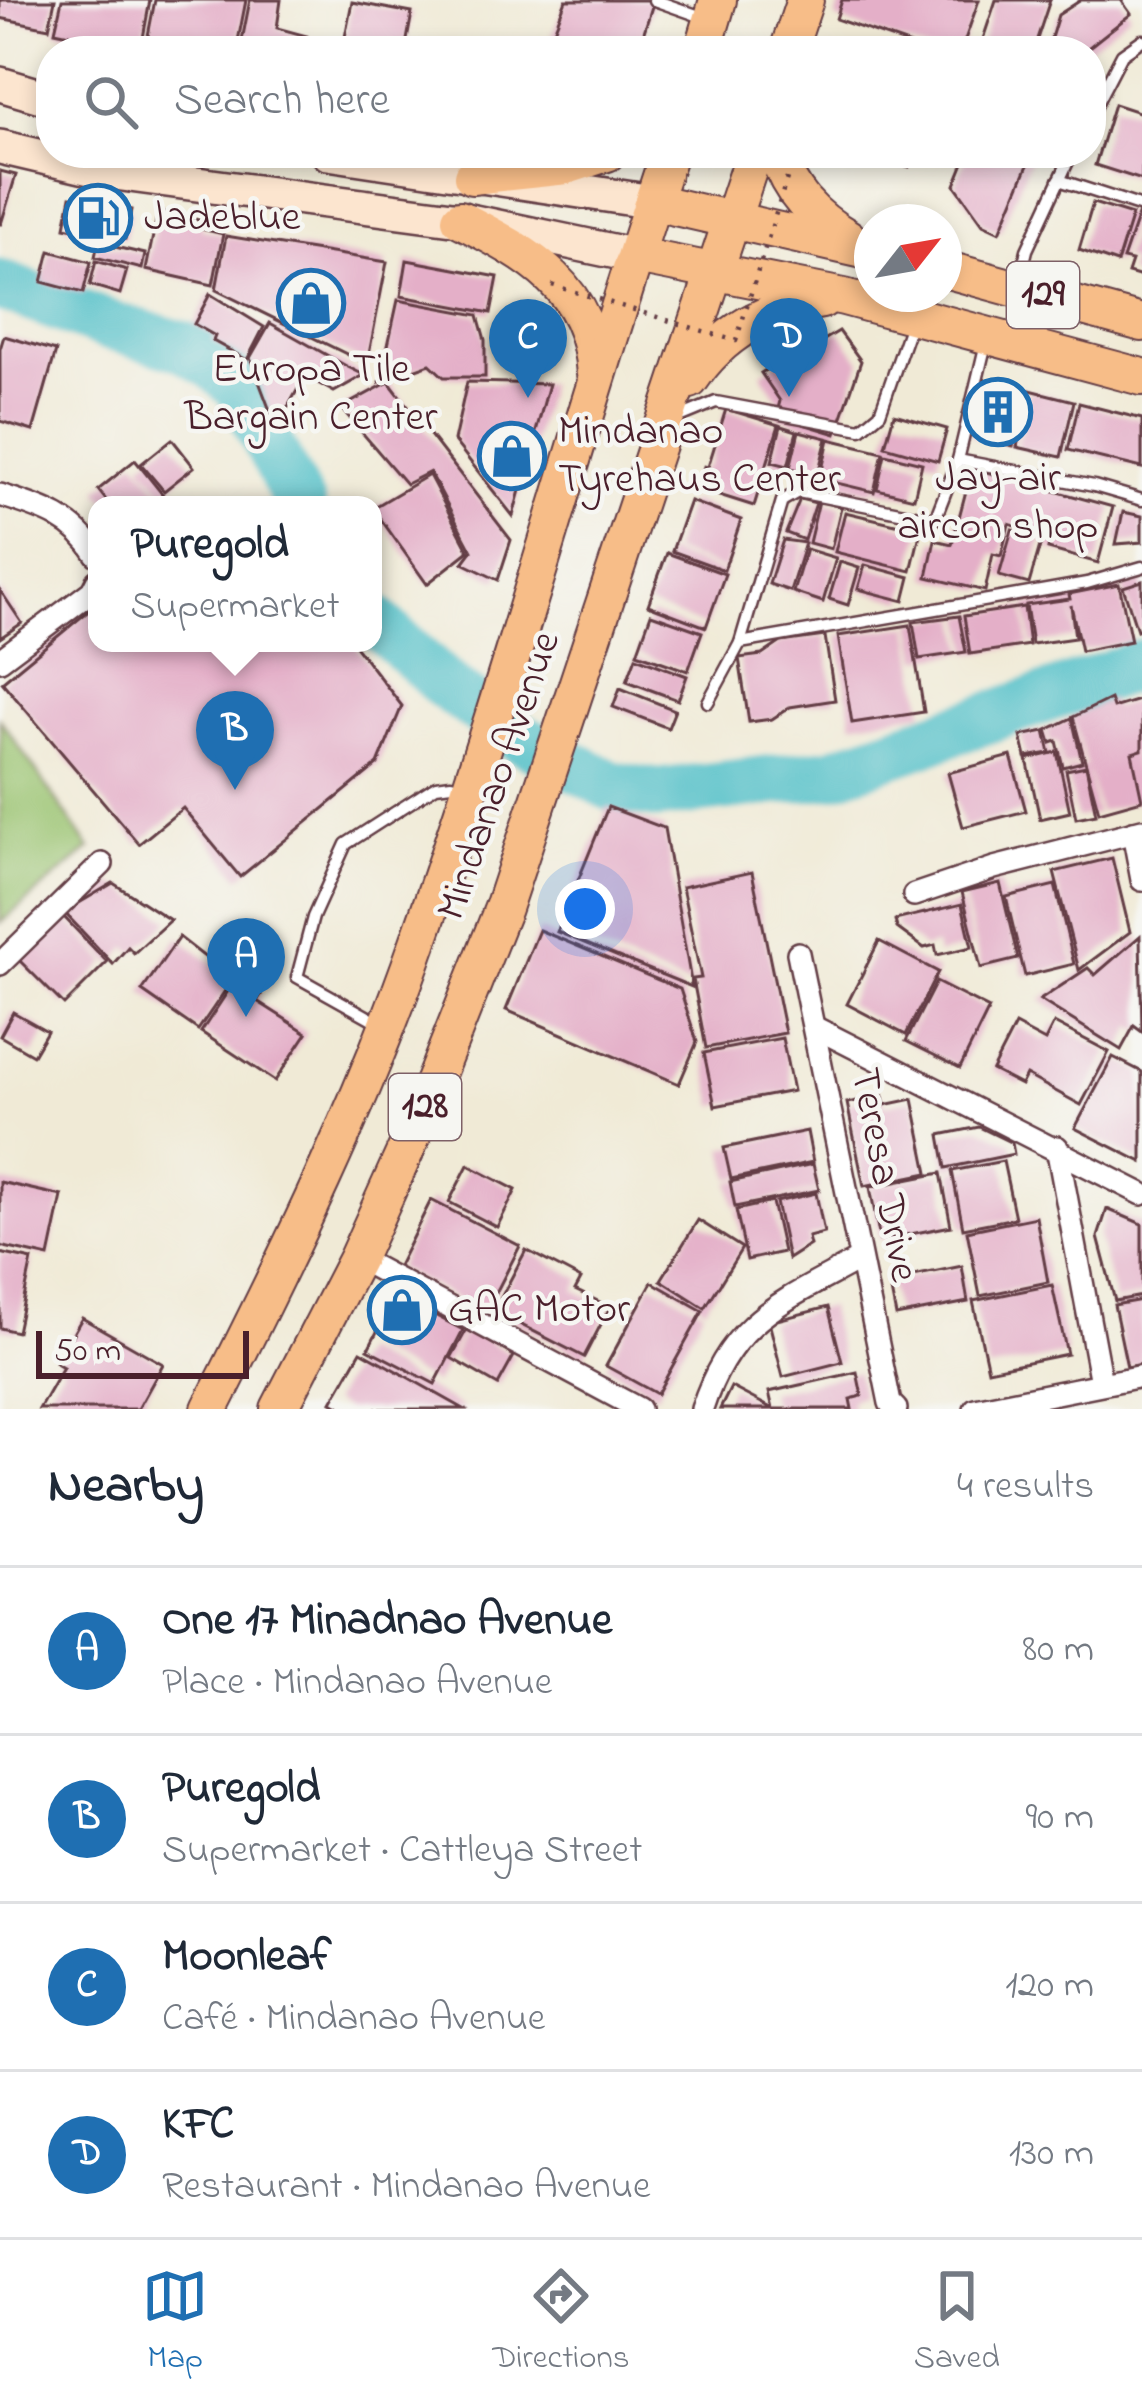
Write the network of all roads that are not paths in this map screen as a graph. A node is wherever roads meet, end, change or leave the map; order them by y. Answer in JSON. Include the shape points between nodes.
{"nodes":[{"id":1,"x":654,"y":0,"type":"edge"},
{"id":2,"x":806,"y":0,"type":"edge"},
{"id":3,"x":711,"y":24,"type":"edge"},
{"id":4,"x":793,"y":36,"type":"edge"},
{"id":5,"x":1142,"y":40,"type":"edge"},
{"id":6,"x":0,"y":84,"type":"edge"},
{"id":7,"x":1106,"y":85,"type":"edge"},
{"id":8,"x":36,"y":95,"type":"edge"},
{"id":9,"x":0,"y":147,"type":"edge"},
{"id":10,"x":36,"y":155,"type":"edge"},
{"id":11,"x":93,"y":168,"type":"edge"},
{"id":12,"x":440,"y":168,"type":"edge"},
{"id":13,"x":548,"y":168,"type":"edge"},
{"id":14,"x":664,"y":168,"type":"edge"},
{"id":15,"x":749,"y":168,"type":"edge"},
{"id":16,"x":786,"y":168,"type":"edge"},
{"id":17,"x":1065,"y":168,"type":"edge"},
{"id":18,"x":472,"y":176,"type":"junction"},
{"id":19,"x":1059,"y":180,"type":"junction"},
{"id":20,"x":653,"y":202,"type":"junction"},
{"id":21,"x":1142,"y":207,"type":"edge"},
{"id":22,"x":733,"y":218,"type":"junction"},
{"id":23,"x":460,"y":219,"type":"junction"},
{"id":24,"x":854,"y":241,"type":"edge"},
{"id":25,"x":854,"y":247,"type":"edge"},
{"id":26,"x":636,"y":256,"type":"junction"},
{"id":27,"x":716,"y":271,"type":"junction"},
{"id":28,"x":962,"y":274,"type":"edge"},
{"id":29,"x":1018,"y":288,"type":"junction"},
{"id":30,"x":844,"y":297,"type":"junction"},
{"id":31,"x":913,"y":318,"type":"junction"},
{"id":32,"x":1142,"y":323,"type":"edge"},
{"id":33,"x":988,"y":334,"type":"junction"},
{"id":34,"x":1142,"y":377,"type":"edge"},
{"id":35,"x":596,"y":382,"type":"junction"},
{"id":36,"x":669,"y":416,"type":"junction"},
{"id":37,"x":958,"y":460,"type":"junction"},
{"id":38,"x":0,"y":496,"type":"edge"},
{"id":39,"x":1142,"y":500,"type":"edge"},
{"id":40,"x":88,"y":540,"type":"edge"},
{"id":41,"x":1142,"y":567,"type":"edge"},
{"id":42,"x":88,"y":594,"type":"edge"},
{"id":43,"x":740,"y":643,"type":"junction"},
{"id":44,"x":0,"y":659,"type":"edge"},
{"id":45,"x":708,"y":702,"type":"dead end"},
{"id":46,"x":469,"y":791,"type":"junction"},
{"id":47,"x":1138,"y":831,"type":"edge"},
{"id":48,"x":102,"y":864,"type":"dead end"},
{"id":49,"x":1142,"y":880,"type":"edge"},
{"id":50,"x":914,"y":895,"type":"dead end"},
{"id":51,"x":798,"y":953,"type":"dead end"},
{"id":52,"x":0,"y":964,"type":"edge"},
{"id":53,"x":386,"y":1027,"type":"junction"},
{"id":54,"x":814,"y":1027,"type":"junction"},
{"id":55,"x":356,"y":1102,"type":"junction"},
{"id":56,"x":413,"y":1134,"type":"junction"},
{"id":57,"x":1057,"y":1148,"type":"junction"},
{"id":58,"x":1142,"y":1194,"type":"edge"},
{"id":59,"x":356,"y":1258,"type":"junction"},
{"id":60,"x":858,"y":1260,"type":"junction"},
{"id":61,"x":1142,"y":1376,"type":"edge"},
{"id":62,"x":1101,"y":1382,"type":"junction"},
{"id":63,"x":210,"y":1409,"type":"edge"},
{"id":64,"x":279,"y":1409,"type":"edge"},
{"id":65,"x":639,"y":1409,"type":"edge"},
{"id":66,"x":702,"y":1409,"type":"edge"},
{"id":67,"x":896,"y":1409,"type":"edge"},
{"id":68,"x":975,"y":1409,"type":"edge"}],
"edges":[{"from":1,"to":3,"type":"lane"},
{"from":2,"to":4,"type":"main road"},
{"from":5,"to":7,"type":"lane","via":[[1122,54]]},
{"from":6,"to":8,"type":"main road"},
{"from":9,"to":10,"type":"main road","number":"129"},
{"from":11,"to":23,"type":"main road","number":"129"},
{"from":12,"to":18,"type":"main road"},
{"from":13,"to":18,"type":"main road"},
{"from":14,"to":20,"type":"main road","name":"Mindanao Avenue","number":"128"},
{"from":15,"to":22,"type":"main road","name":"Mindanao Avenue","number":"128"},
{"from":16,"to":24,"type":"main road","via":[[805,205]]},
{"from":17,"to":19,"type":"lane"},
{"from":18,"to":20,"type":"main road"},
{"from":19,"to":21,"type":"lane"},
{"from":19,"to":29,"type":"lane"},
{"from":20,"to":22,"type":"main road"},
{"from":20,"to":26,"type":"main road","name":"Mindanao Avenue","number":"128"},
{"from":22,"to":25,"type":"main road"},
{"from":22,"to":27,"type":"main road","name":"Mindanao Avenue","number":"128"},
{"from":23,"to":26,"type":"main road","number":"129"},
{"from":23,"to":35,"type":"main road","via":[[526,254],[560,284],[586,326]]},
{"from":26,"to":27,"type":"main road","number":"129"},
{"from":26,"to":35,"type":"main road","name":"Mindanao Avenue","number":"128"},
{"from":27,"to":30,"type":"main road","number":"129"},
{"from":27,"to":36,"type":"main road","name":"Mindanao Avenue","number":"128"},
{"from":28,"to":29,"type":"main road","number":"129"},
{"from":29,"to":32,"type":"main road","number":"129"},
{"from":30,"to":31,"type":"main road","number":"129"},
{"from":30,"to":36,"type":"main road","via":[[787,307],[740,328],[705,359]]},
{"from":31,"to":33,"type":"main road","number":"129"},
{"from":31,"to":36,"type":"lane","via":[[880,413],[861,429],[716,402]]},
{"from":33,"to":34,"type":"main road","number":"129"},
{"from":33,"to":37,"type":"lane"},
{"from":35,"to":46,"type":"main road","name":"Mindanao Avenue","number":"128"},
{"from":36,"to":56,"type":"main road","name":"Mindanao Avenue","number":"128","via":[[543,793]]},
{"from":37,"to":39,"type":"lane"},
{"from":37,"to":43,"type":"lane","via":[[935,519],[798,492],[782,501]]},
{"from":38,"to":40,"type":"street","via":[[47,509]]},
{"from":41,"to":43,"type":"lane"},
{"from":42,"to":44,"type":"street"},
{"from":43,"to":45,"type":"lane"},
{"from":46,"to":53,"type":"main road","name":"Mindanao Avenue","number":"128"},
{"from":46,"to":53,"type":"lane","via":[[436,786],[346,844],[313,917],[297,977]]},
{"from":47,"to":49,"type":"street"},
{"from":47,"to":50,"type":"street"},
{"from":48,"to":52,"type":"street"},
{"from":51,"to":54,"type":"street","name":"Teresa Drive"},
{"from":53,"to":55,"type":"main road","name":"Mindanao Avenue","number":"128"},
{"from":54,"to":57,"type":"street"},
{"from":54,"to":60,"type":"street","name":"Teresa Drive"},
{"from":55,"to":56,"type":"main road"},
{"from":55,"to":63,"type":"main road","name":"Mindanao Avenue","number":"128"},
{"from":56,"to":59,"type":"main road","name":"Mindanao Avenue","number":"128"},
{"from":57,"to":58,"type":"street"},
{"from":57,"to":62,"type":"street"},
{"from":59,"to":64,"type":"main road","name":"Mindanao Avenue","number":"128"},
{"from":59,"to":65,"type":"street"},
{"from":60,"to":66,"type":"street","via":[[755,1319],[729,1348]]},
{"from":60,"to":67,"type":"street","name":"Teresa Drive"},
{"from":61,"to":62,"type":"street"},
{"from":62,"to":68,"type":"street"}]}
